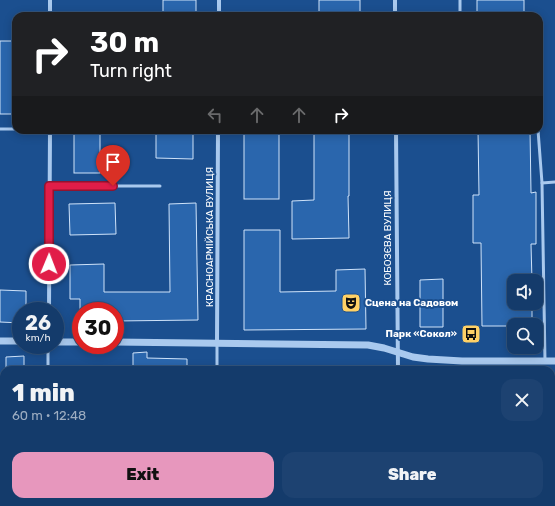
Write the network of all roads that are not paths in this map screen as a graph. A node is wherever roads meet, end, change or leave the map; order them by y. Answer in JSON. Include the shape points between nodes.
{"nodes":[{"id":1,"x":50,"y":0,"type":"edge"},
{"id":2,"x":219,"y":0,"type":"edge"},
{"id":3,"x":395,"y":0,"type":"edge"},
{"id":4,"x":460,"y":0,"type":"edge"},
{"id":5,"x":50,"y":12,"type":"edge"},
{"id":6,"x":218,"y":12,"type":"edge"},
{"id":7,"x":395,"y":12,"type":"edge"},
{"id":8,"x":460,"y":12,"type":"edge"},
{"id":9,"x":0,"y":129,"type":"edge"},
{"id":10,"x":12,"y":129,"type":"edge"},
{"id":11,"x":50,"y":134,"type":"edge"},
{"id":12,"x":218,"y":134,"type":"edge"},
{"id":13,"x":396,"y":134,"type":"edge"},
{"id":14,"x":538,"y":134,"type":"edge"},
{"id":15,"x":555,"y":182,"type":"edge"},
{"id":16,"x":542,"y":183,"type":"junction"},
{"id":17,"x":49,"y":186,"type":"junction"},
{"id":18,"x":160,"y":186,"type":"dead end"},
{"id":19,"x":48,"y":302,"type":"edge"},
{"id":20,"x":0,"y":341,"type":"edge"},
{"id":21,"x":12,"y":342,"type":"edge"},
{"id":22,"x":124,"y":342,"type":"edge"},
{"id":23,"x":217,"y":344,"type":"junction"},
{"id":24,"x":397,"y":352,"type":"junction"},
{"id":25,"x":48,"y":354,"type":"edge"},
{"id":26,"x":545,"y":361,"type":"junction"},
{"id":27,"x":555,"y":361,"type":"edge"},
{"id":28,"x":48,"y":366,"type":"edge"},
{"id":29,"x":217,"y":366,"type":"edge"},
{"id":30,"x":398,"y":366,"type":"edge"}],
"edges":[{"from":1,"to":5,"type":"street"},
{"from":2,"to":6,"type":"street"},
{"from":3,"to":7,"type":"street"},
{"from":4,"to":8,"type":"lane"},
{"from":9,"to":10,"type":"lane"},
{"from":11,"to":17,"type":"street"},
{"from":12,"to":23,"type":"street","name":"КРАСНОАРМІЙСЬКА ВУЛИЦЯ"},
{"from":13,"to":24,"type":"street","name":"КОБОЗЄВА ВУЛИЦЯ"},
{"from":14,"to":16,"type":"lane"},
{"from":15,"to":16,"type":"lane"},
{"from":16,"to":26,"type":"lane"},
{"from":17,"to":18,"type":"lane"},
{"from":17,"to":19,"type":"street"},
{"from":20,"to":21,"type":"street"},
{"from":22,"to":23,"type":"street"},
{"from":23,"to":24,"type":"street","via":[[368,345]]},
{"from":23,"to":29,"type":"lane"},
{"from":24,"to":26,"type":"street","via":[[428,359]]},
{"from":24,"to":30,"type":"street","name":"КОБОЗЄВА ВУЛИЦЯ"},
{"from":25,"to":28,"type":"lane"},
{"from":26,"to":27,"type":"street"}]}
